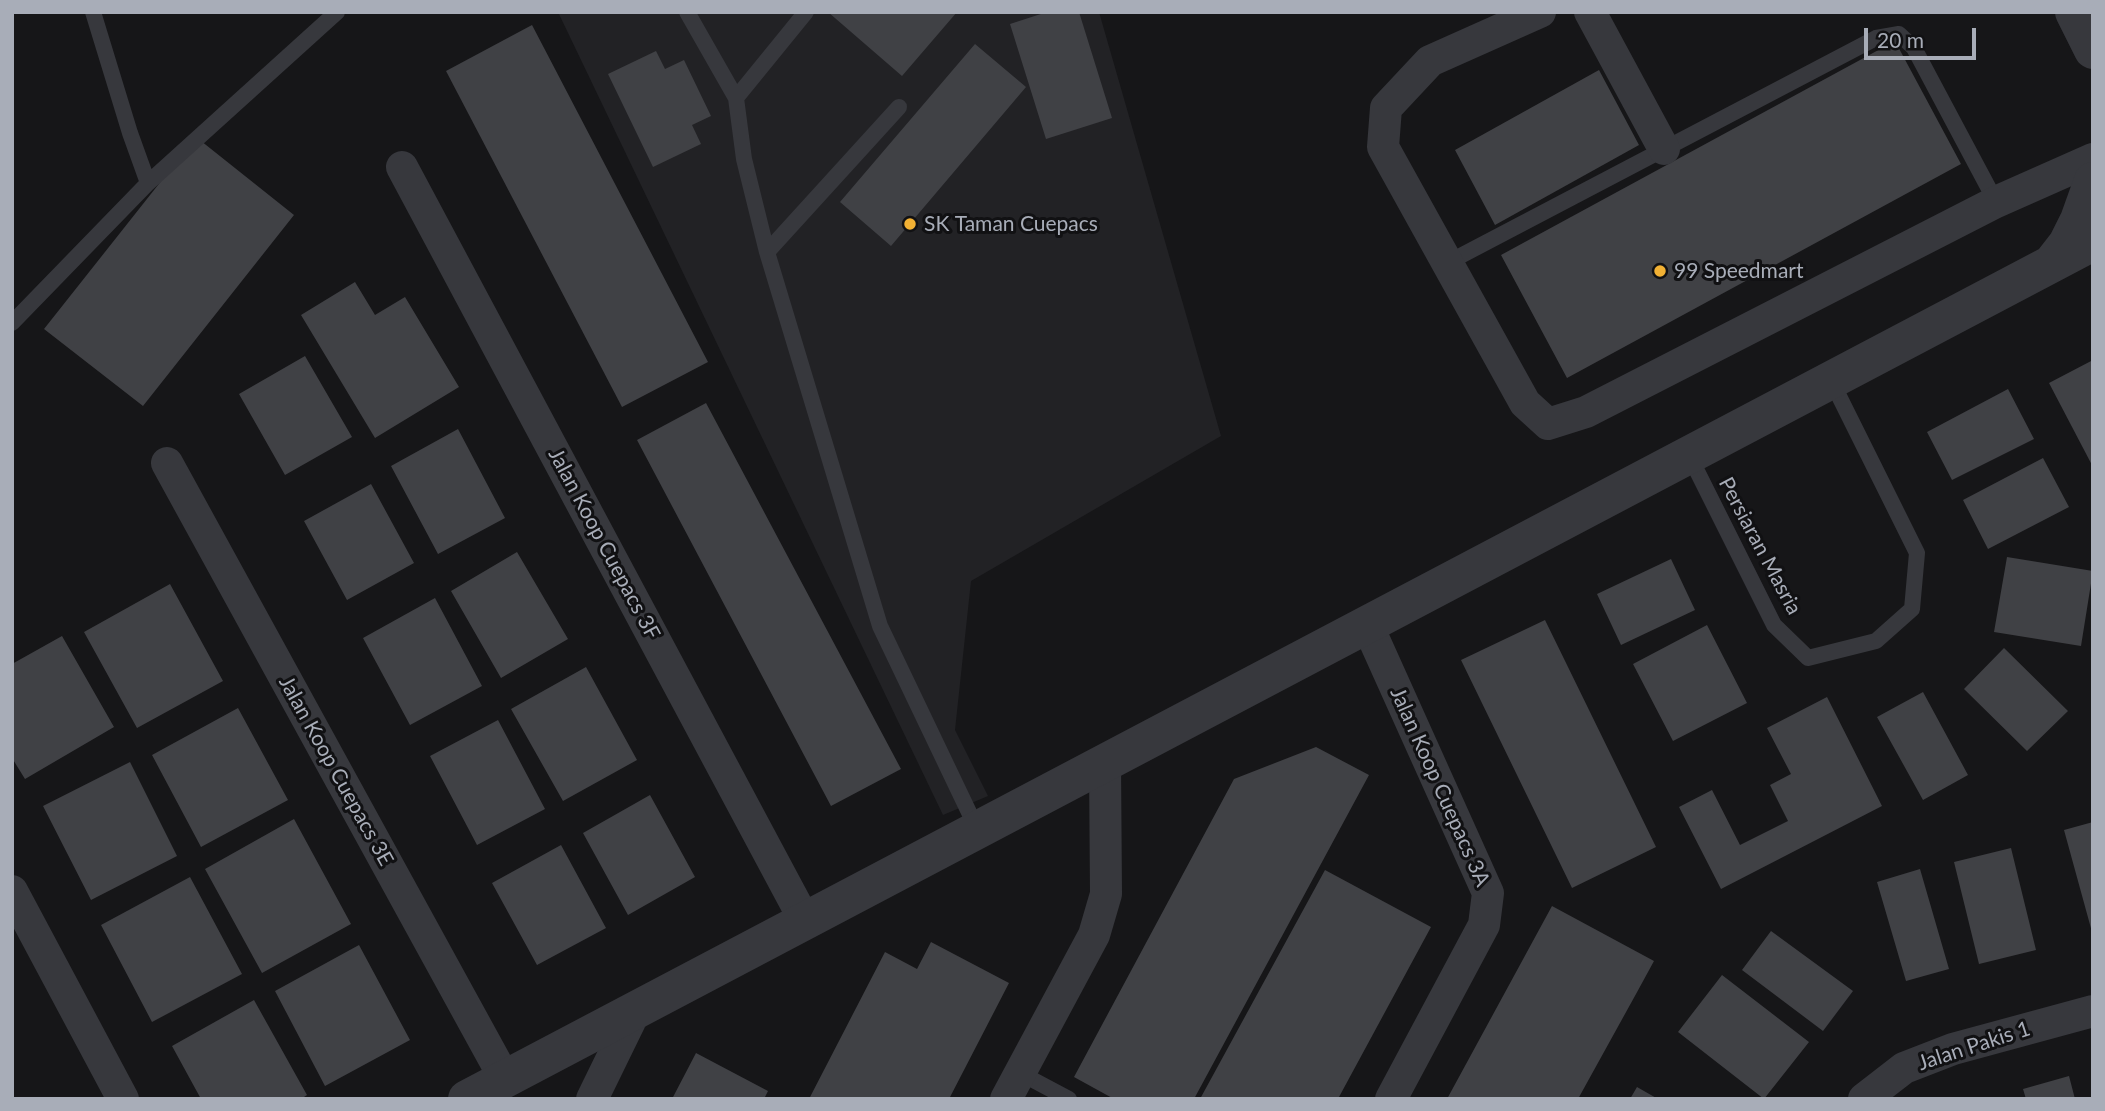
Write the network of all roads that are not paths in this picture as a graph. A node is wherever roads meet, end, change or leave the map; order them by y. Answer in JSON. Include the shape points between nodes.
{"nodes":[{"id":1,"x":93,"y":12,"type":"edge"},
{"id":2,"x":337,"y":12,"type":"edge"},
{"id":3,"x":687,"y":12,"type":"edge"},
{"id":4,"x":806,"y":12,"type":"edge"},
{"id":5,"x":1540,"y":12,"type":"edge"},
{"id":6,"x":1590,"y":12,"type":"edge"},
{"id":7,"x":2074,"y":12,"type":"edge"},
{"id":8,"x":2093,"y":50,"type":"edge"},
{"id":9,"x":736,"y":97,"type":"junction"},
{"id":10,"x":899,"y":107,"type":"dead end"},
{"id":11,"x":1664,"y":149,"type":"junction"},
{"id":12,"x":2093,"y":159,"type":"edge"},
{"id":13,"x":402,"y":167,"type":"dead end"},
{"id":14,"x":2093,"y":181,"type":"edge"},
{"id":15,"x":148,"y":183,"type":"junction"},
{"id":16,"x":1996,"y":202,"type":"junction"},
{"id":17,"x":2093,"y":242,"type":"edge"},
{"id":18,"x":767,"y":252,"type":"junction"},
{"id":19,"x":1447,"y":263,"type":"junction"},
{"id":20,"x":2052,"y":264,"type":"junction"},
{"id":21,"x":12,"y":323,"type":"edge"},
{"id":22,"x":1831,"y":380,"type":"junction"},
{"id":23,"x":1689,"y":455,"type":"junction"},
{"id":24,"x":167,"y":463,"type":"dead end"},
{"id":25,"x":1367,"y":624,"type":"junction"},
{"id":26,"x":1105,"y":763,"type":"junction"},
{"id":27,"x":978,"y":830,"type":"junction"},
{"id":28,"x":12,"y":891,"type":"edge"},
{"id":29,"x":805,"y":921,"type":"junction"},
{"id":30,"x":2093,"y":1010,"type":"edge"},
{"id":31,"x":635,"y":1011,"type":"junction"},
{"id":32,"x":505,"y":1079,"type":"junction"},
{"id":33,"x":1013,"y":1086,"type":"edge"},
{"id":34,"x":123,"y":1099,"type":"edge"},
{"id":35,"x":467,"y":1099,"type":"edge"},
{"id":36,"x":592,"y":1099,"type":"edge"},
{"id":37,"x":1069,"y":1099,"type":"edge"},
{"id":38,"x":1391,"y":1099,"type":"edge"},
{"id":39,"x":1864,"y":1099,"type":"edge"}],
"edges":[{"from":1,"to":15,"type":"lane"},
{"from":2,"to":15,"type":"lane"},
{"from":3,"to":9,"type":"lane"},
{"from":4,"to":9,"type":"lane"},
{"from":5,"to":19,"type":"street","via":[[1430,61],[1386,108],[1383,147]]},
{"from":6,"to":11,"type":"street"},
{"from":7,"to":8,"type":"street"},
{"from":9,"to":18,"type":"lane","via":[[744,159]]},
{"from":10,"to":18,"type":"lane"},
{"from":11,"to":16,"type":"lane","via":[[1876,38],[1899,34],[1914,48]]},
{"from":11,"to":19,"type":"lane"},
{"from":12,"to":16,"type":"street"},
{"from":13,"to":29,"type":"street","name":"Jalan Koop Cuepacs 3F"},
{"from":14,"to":20,"type":"street","via":[[2079,220]]},
{"from":15,"to":21,"type":"lane"},
{"from":16,"to":19,"type":"street","via":[[1586,412],[1548,424],[1525,403]]},
{"from":17,"to":20,"type":"street"},
{"from":18,"to":27,"type":"lane","via":[[880,626]]},
{"from":20,"to":22,"type":"street"},
{"from":22,"to":23,"type":"street"},
{"from":22,"to":23,"type":"lane","name":"Persiaran Masria","via":[[1917,553],[1912,609],[1876,641],[1808,658],[1774,625]]},
{"from":23,"to":25,"type":"street"},
{"from":24,"to":32,"type":"street","name":"Jalan Koop Cuepacs 3E"},
{"from":25,"to":26,"type":"street"},
{"from":25,"to":38,"type":"street","name":"Jalan Koop Cuepacs 3A","via":[[1488,893],[1484,925]]},
{"from":26,"to":27,"type":"street"},
{"from":26,"to":33,"type":"street","via":[[1106,894],[1094,935]]},
{"from":27,"to":29,"type":"street"},
{"from":28,"to":34,"type":"street"},
{"from":29,"to":31,"type":"street"},
{"from":30,"to":39,"type":"street","name":"Jalan Pakis 1","via":[[1953,1049],[1905,1068]]},
{"from":31,"to":32,"type":"street"},
{"from":31,"to":36,"type":"street"},
{"from":32,"to":35,"type":"street"},
{"from":33,"to":37,"type":"lane"}]}
